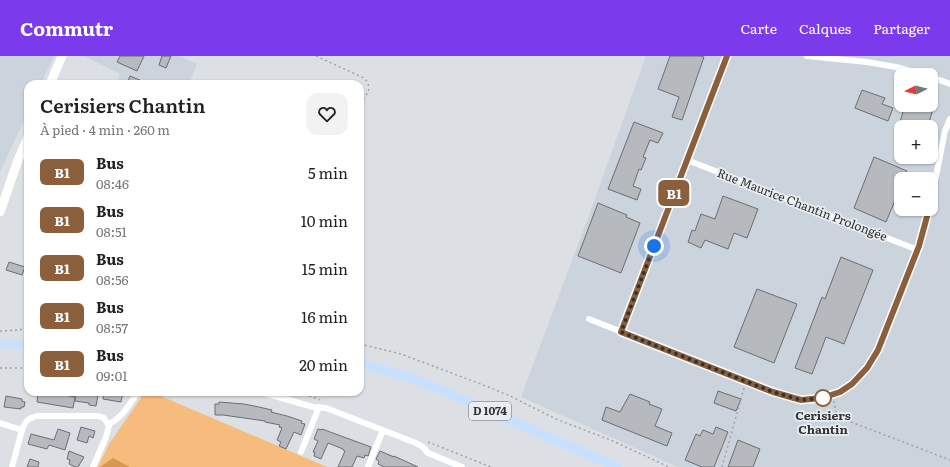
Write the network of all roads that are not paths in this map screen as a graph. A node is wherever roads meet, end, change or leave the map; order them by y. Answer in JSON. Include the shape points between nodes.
{"nodes":[{"id":1,"x":62,"y":56,"type":"edge"},
{"id":2,"x":727,"y":56,"type":"edge"},
{"id":3,"x":807,"y":56,"type":"edge"},
{"id":4,"x":900,"y":68,"type":"edge"},
{"id":5,"x":938,"y":79,"type":"edge"},
{"id":6,"x":52,"y":80,"type":"edge"},
{"id":7,"x":950,"y":84,"type":"edge"},
{"id":8,"x":950,"y":119,"type":"edge"},
{"id":9,"x":24,"y":146,"type":"edge"},
{"id":10,"x":687,"y":160,"type":"junction"},
{"id":11,"x":937,"y":172,"type":"edge"},
{"id":12,"x":0,"y":212,"type":"edge"},
{"id":13,"x":927,"y":216,"type":"edge"},
{"id":14,"x":918,"y":250,"type":"junction"},
{"id":15,"x":589,"y":319,"type":"dead end"},
{"id":16,"x":621,"y":332,"type":"junction"},
{"id":17,"x":0,"y":344,"type":"edge"},
{"id":18,"x":24,"y":344,"type":"edge"},
{"id":19,"x":364,"y":364,"type":"edge"},
{"id":20,"x":135,"y":396,"type":"edge"},
{"id":21,"x":275,"y":396,"type":"edge"},
{"id":22,"x":318,"y":407,"type":"junction"},
{"id":23,"x":0,"y":423,"type":"edge"},
{"id":24,"x":108,"y":424,"type":"junction"},
{"id":25,"x":22,"y":430,"type":"junction"},
{"id":26,"x":383,"y":430,"type":"junction"},
{"id":27,"x":301,"y":452,"type":"dead end"},
{"id":28,"x":447,"y":464,"type":"edge"},
{"id":29,"x":12,"y":467,"type":"edge"},
{"id":30,"x":93,"y":467,"type":"edge"},
{"id":31,"x":368,"y":467,"type":"edge"},
{"id":32,"x":462,"y":467,"type":"edge"},
{"id":33,"x":617,"y":467,"type":"edge"}],
"edges":[{"from":1,"to":6,"type":"street"},
{"from":2,"to":10,"type":"street"},
{"from":3,"to":4,"type":"street"},
{"from":5,"to":7,"type":"street"},
{"from":8,"to":11,"type":"street"},
{"from":9,"to":12,"type":"street"},
{"from":10,"to":14,"type":"street","name":"Rue Maurice Chantin Prolongée"},
{"from":10,"to":16,"type":"street"},
{"from":13,"to":14,"type":"street"},
{"from":14,"to":16,"type":"street","via":[[878,350],[867,368],[840,392],[822,398],[801,400],[773,392]]},
{"from":15,"to":16,"type":"street"},
{"from":17,"to":18,"type":"main road"},
{"from":19,"to":33,"type":"main road","number":"D 1074","via":[[439,389]]},
{"from":20,"to":24,"type":"street","via":[[119,417]]},
{"from":21,"to":22,"type":"street"},
{"from":22,"to":26,"type":"street"},
{"from":22,"to":27,"type":"street"},
{"from":23,"to":25,"type":"street"},
{"from":24,"to":25,"type":"street","via":[[104,418],[98,416],[37,416],[25,422]]},
{"from":24,"to":30,"type":"street","via":[[106,438]]},
{"from":25,"to":29,"type":"street"},
{"from":26,"to":28,"type":"street","via":[[416,443]]},
{"from":26,"to":31,"type":"street"},
{"from":28,"to":32,"type":"street"}]}
